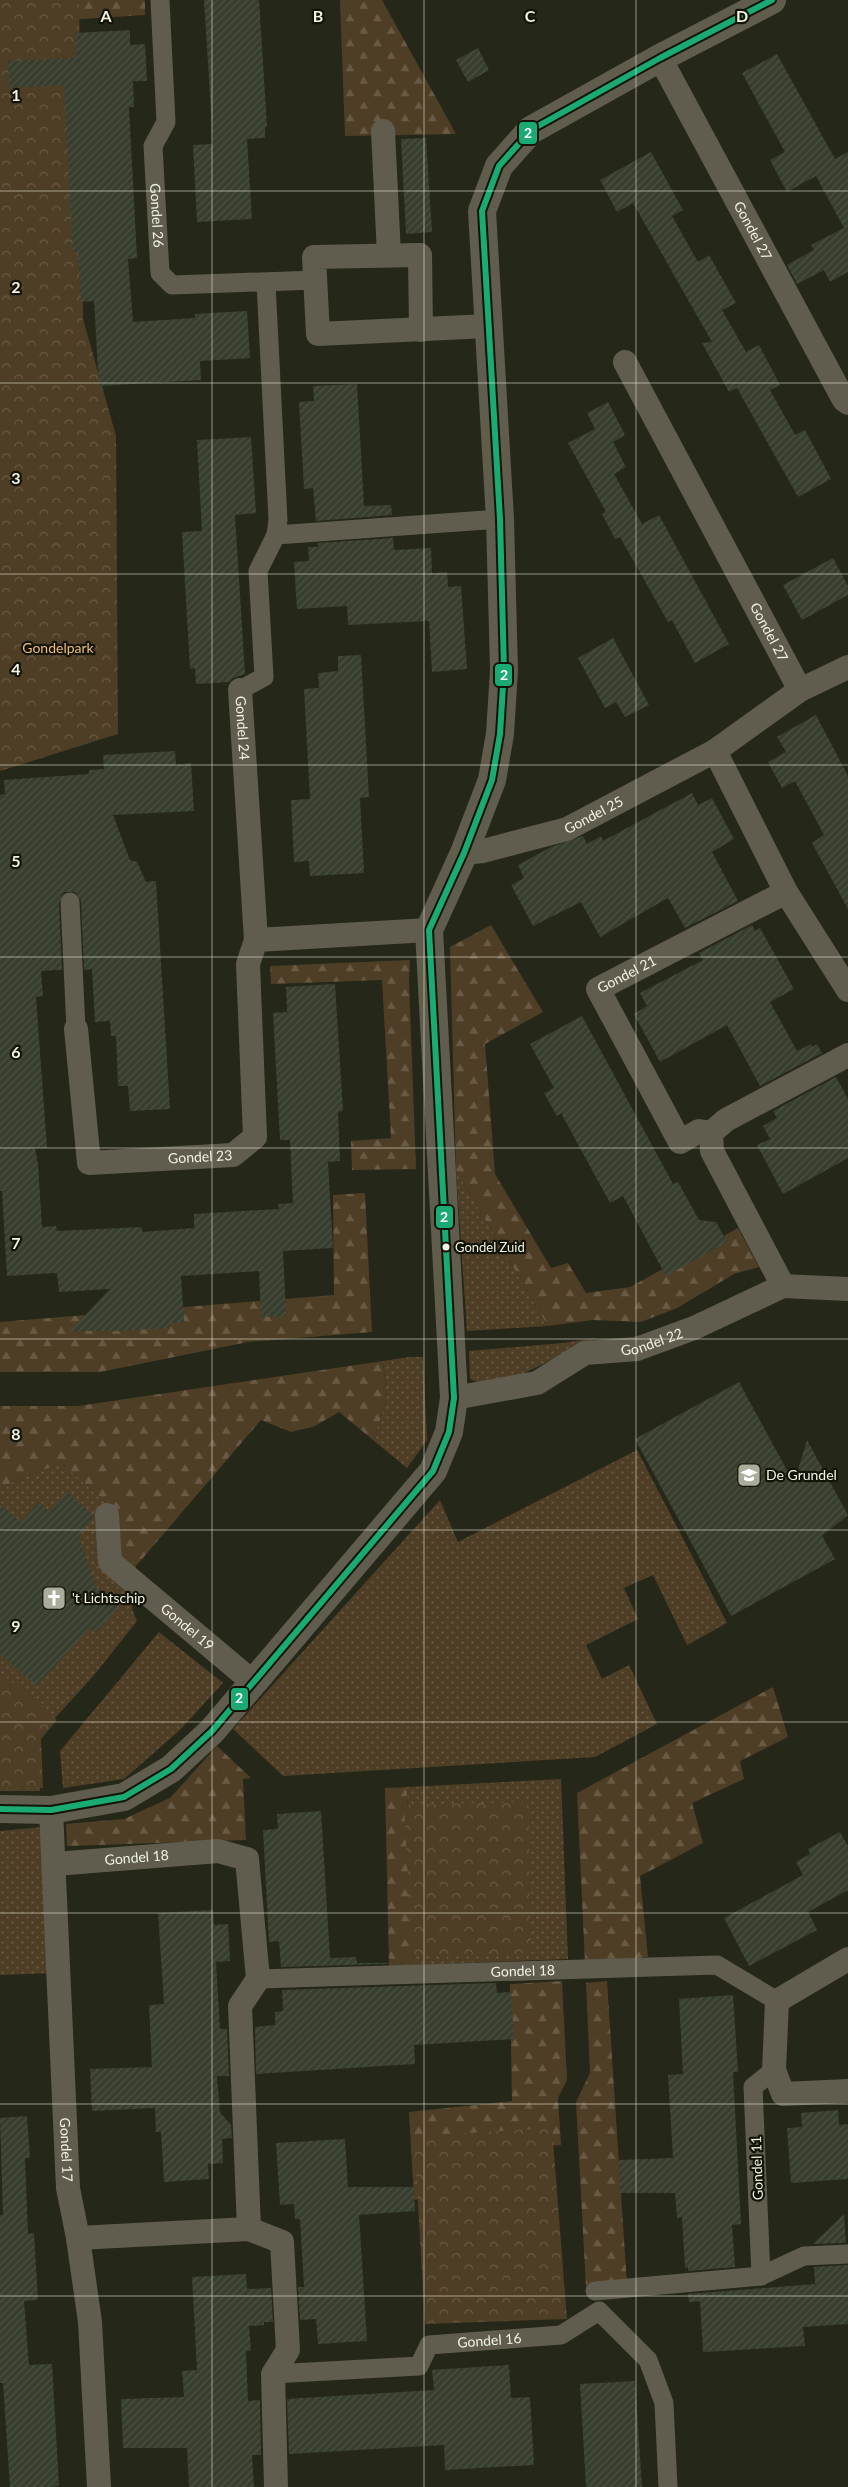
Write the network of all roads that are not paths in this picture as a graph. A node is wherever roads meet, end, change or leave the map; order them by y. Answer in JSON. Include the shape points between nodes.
{"nodes":[{"id":1,"x":160,"y":0,"type":"edge"},
{"id":2,"x":772,"y":0,"type":"edge"},
{"id":3,"x":660,"y":58,"type":"junction"},
{"id":4,"x":383,"y":131,"type":"dead end"},
{"id":5,"x":389,"y":256,"type":"junction"},
{"id":6,"x":316,"y":280,"type":"junction"},
{"id":7,"x":266,"y":283,"type":"junction"},
{"id":8,"x":488,"y":326,"type":"junction"},
{"id":9,"x":421,"y":330,"type":"junction"},
{"id":10,"x":626,"y":362,"type":"dead end"},
{"id":11,"x":848,"y":403,"type":"edge"},
{"id":12,"x":500,"y":518,"type":"junction"},
{"id":13,"x":276,"y":534,"type":"junction"},
{"id":14,"x":848,"y":667,"type":"edge"},
{"id":15,"x":240,"y":690,"type":"joint"},
{"id":16,"x":800,"y":690,"type":"junction"},
{"id":17,"x":715,"y":751,"type":"junction"},
{"id":18,"x":464,"y":853,"type":"junction"},
{"id":19,"x":786,"y":892,"type":"junction"},
{"id":20,"x":70,"y":902,"type":"dead end"},
{"id":21,"x":429,"y":930,"type":"junction"},
{"id":22,"x":256,"y":940,"type":"junction"},
{"id":23,"x":848,"y":990,"type":"edge"},
{"id":24,"x":76,"y":1029,"type":"joint"},
{"id":25,"x":848,"y":1055,"type":"edge"},
{"id":26,"x":711,"y":1133,"type":"junction"},
{"id":27,"x":783,"y":1286,"type":"junction"},
{"id":28,"x":848,"y":1290,"type":"edge"},
{"id":29,"x":454,"y":1398,"type":"junction"},
{"id":30,"x":107,"y":1515,"type":"dead end"},
{"id":31,"x":254,"y":1683,"type":"junction"},
{"id":32,"x":0,"y":1809,"type":"edge"},
{"id":33,"x":51,"y":1810,"type":"junction"},
{"id":34,"x":55,"y":1864,"type":"junction"},
{"id":35,"x":848,"y":1959,"type":"edge"},
{"id":36,"x":258,"y":1979,"type":"junction"},
{"id":37,"x":777,"y":2001,"type":"junction"},
{"id":38,"x":774,"y":2070,"type":"junction"},
{"id":39,"x":848,"y":2091,"type":"edge"},
{"id":40,"x":249,"y":2229,"type":"junction"},
{"id":41,"x":78,"y":2238,"type":"junction"},
{"id":42,"x":848,"y":2254,"type":"edge"},
{"id":43,"x":761,"y":2276,"type":"junction"},
{"id":44,"x":595,"y":2291,"type":"dead end"},
{"id":45,"x":273,"y":2374,"type":"junction"},
{"id":46,"x":99,"y":2487,"type":"edge"},
{"id":47,"x":276,"y":2487,"type":"edge"},
{"id":48,"x":668,"y":2487,"type":"edge"}],
"edges":[{"from":1,"to":7,"type":"street","name":"Gondel 26","via":[[166,122],[154,146],[160,273],[172,286]]},
{"from":2,"to":3,"type":"street"},
{"from":3,"to":8,"type":"street","via":[[531,130],[499,166],[482,210]]},
{"from":3,"to":11,"type":"street","name":"Gondel 27"},
{"from":4,"to":5,"type":"street"},
{"from":5,"to":6,"type":"street","via":[[314,257]]},
{"from":5,"to":9,"type":"street","via":[[420,255]]},
{"from":6,"to":7,"type":"street","name":"Gondel 26"},
{"from":6,"to":9,"type":"street","via":[[318,334]]},
{"from":7,"to":13,"type":"street","name":"Gondel 24","via":[[278,520]]},
{"from":8,"to":9,"type":"street"},
{"from":8,"to":12,"type":"street"},
{"from":10,"to":16,"type":"street","name":"Gondel 27"},
{"from":12,"to":13,"type":"street"},
{"from":12,"to":18,"type":"street","via":[[504,670],[500,734],[492,780]]},
{"from":13,"to":15,"type":"street","name":"Gondel 24","via":[[258,571],[264,677]]},
{"from":14,"to":16,"type":"street"},
{"from":15,"to":22,"type":"street","name":"Gondel 24"},
{"from":16,"to":17,"type":"street"},
{"from":17,"to":18,"type":"street","name":"Gondel 25","via":[[568,829]]},
{"from":17,"to":19,"type":"street"},
{"from":18,"to":21,"type":"street"},
{"from":19,"to":23,"type":"street"},
{"from":19,"to":26,"type":"street","name":"Gondel 21","via":[[598,989],[680,1142],[699,1131]]},
{"from":20,"to":24,"type":"street","name":"Gondel 23"},
{"from":21,"to":22,"type":"street"},
{"from":21,"to":29,"type":"street"},
{"from":22,"to":24,"type":"street","name":"Gondel 23","via":[[248,964],[255,1137],[233,1155],[89,1164]]},
{"from":25,"to":26,"type":"street","name":"Gondel 21","via":[[726,1120]]},
{"from":26,"to":27,"type":"street","via":[[712,1150]]},
{"from":27,"to":28,"type":"street","name":"Gondel 22"},
{"from":27,"to":29,"type":"street","name":"Gondel 22","via":[[694,1328],[638,1349],[585,1353],[537,1383]]},
{"from":29,"to":31,"type":"street","via":[[449,1432],[433,1472]]},
{"from":30,"to":31,"type":"street","name":"Gondel 19","via":[[110,1562]]},
{"from":31,"to":33,"type":"street","via":[[212,1731],[171,1769],[124,1796]]},
{"from":32,"to":33,"type":"street"},
{"from":33,"to":34,"type":"street","name":"Gondel 17"},
{"from":34,"to":36,"type":"street","name":"Gondel 18","via":[[218,1851],[247,1859]]},
{"from":34,"to":41,"type":"street","name":"Gondel 17","via":[[68,2188]]},
{"from":35,"to":37,"type":"street"},
{"from":36,"to":37,"type":"street","name":"Gondel 18","via":[[717,1965]]},
{"from":36,"to":40,"type":"street","via":[[240,2006]]},
{"from":37,"to":38,"type":"street"},
{"from":38,"to":39,"type":"street","via":[[784,2094]]},
{"from":38,"to":43,"type":"street","name":"Gondel 11","via":[[754,2088]]},
{"from":40,"to":41,"type":"street"},
{"from":40,"to":45,"type":"street","via":[[282,2242],[288,2350]]},
{"from":41,"to":46,"type":"street","name":"Gondel 17","via":[[90,2322]]},
{"from":42,"to":43,"type":"street","via":[[804,2256]]},
{"from":43,"to":44,"type":"street"},
{"from":45,"to":47,"type":"street"},
{"from":45,"to":48,"type":"street","name":"Gondel 16","via":[[419,2366],[429,2345],[560,2334],[599,2311],[648,2360],[664,2403]]}]}
